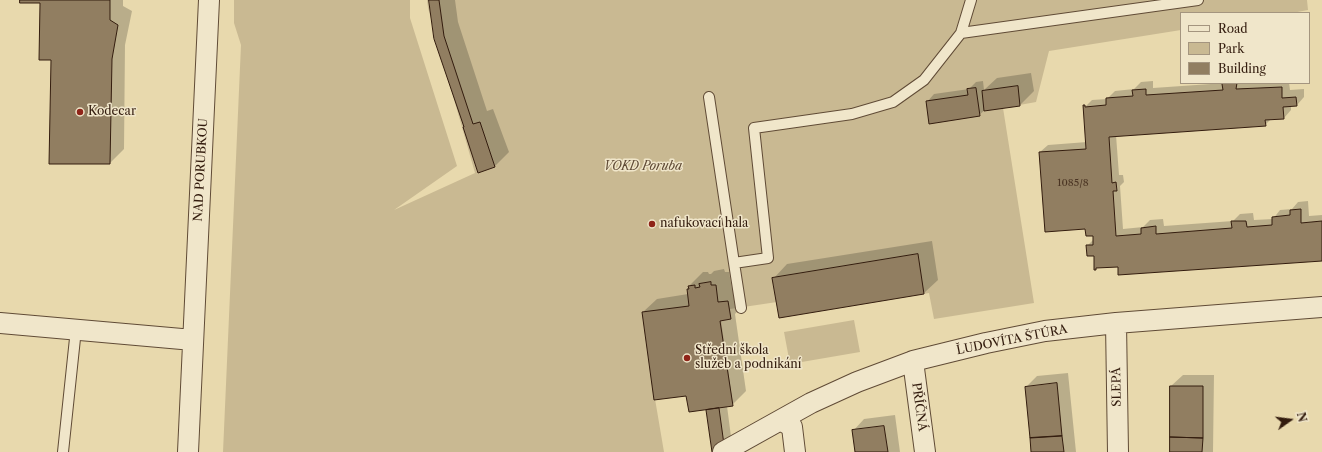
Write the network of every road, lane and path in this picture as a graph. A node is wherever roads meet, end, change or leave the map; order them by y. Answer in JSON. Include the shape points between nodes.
{"nodes":[{"id":1,"x":209,"y":0,"type":"edge"},
{"id":2,"x":971,"y":0,"type":"edge"},
{"id":3,"x":1198,"y":0,"type":"edge"},
{"id":4,"x":961,"y":33,"type":"junction"},
{"id":5,"x":709,"y":97,"type":"dead end"},
{"id":6,"x":734,"y":263,"type":"junction"},
{"id":7,"x":1322,"y":307,"type":"edge"},
{"id":8,"x":741,"y":308,"type":"dead end"},
{"id":9,"x":0,"y":323,"type":"edge"},
{"id":10,"x":1116,"y":323,"type":"junction"},
{"id":11,"x":76,"y":329,"type":"junction"},
{"id":12,"x":193,"y":340,"type":"junction"},
{"id":13,"x":913,"y":362,"type":"junction"},
{"id":14,"x":781,"y":420,"type":"junction"},
{"id":15,"x":63,"y":452,"type":"edge"},
{"id":16,"x":188,"y":452,"type":"edge"},
{"id":17,"x":723,"y":452,"type":"edge"},
{"id":18,"x":795,"y":452,"type":"edge"},
{"id":19,"x":925,"y":452,"type":"edge"},
{"id":20,"x":1118,"y":452,"type":"edge"}],
"edges":[{"from":1,"to":12,"type":"street","name":"NAD PORUBKOU"},
{"from":2,"to":4,"type":"lane"},
{"from":3,"to":4,"type":"lane"},
{"from":4,"to":6,"type":"lane","via":[[924,80],[893,102],[852,114],[754,128],[768,258]]},
{"from":5,"to":6,"type":"lane"},
{"from":6,"to":8,"type":"lane"},
{"from":7,"to":10,"type":"street","name":"ĽUDOVÍTA ŠTÚRA"},
{"from":9,"to":11,"type":"street"},
{"from":10,"to":13,"type":"street","name":"ĽUDOVÍTA ŠTÚRA","via":[[1045,331]]},
{"from":10,"to":20,"type":"street","name":"SLEPÁ"},
{"from":11,"to":12,"type":"street"},
{"from":11,"to":15,"type":"lane"},
{"from":12,"to":16,"type":"street","name":"NAD PORUBKOU"},
{"from":13,"to":14,"type":"street","name":"ĽUDOVÍTA ŠTÚRA","via":[[857,382]]},
{"from":13,"to":19,"type":"street","name":"PŘÍČNÁ"},
{"from":14,"to":17,"type":"street","name":"ĽUDOVÍTA ŠTÚRA"},
{"from":14,"to":18,"type":"street","via":[[792,427]]}]}
